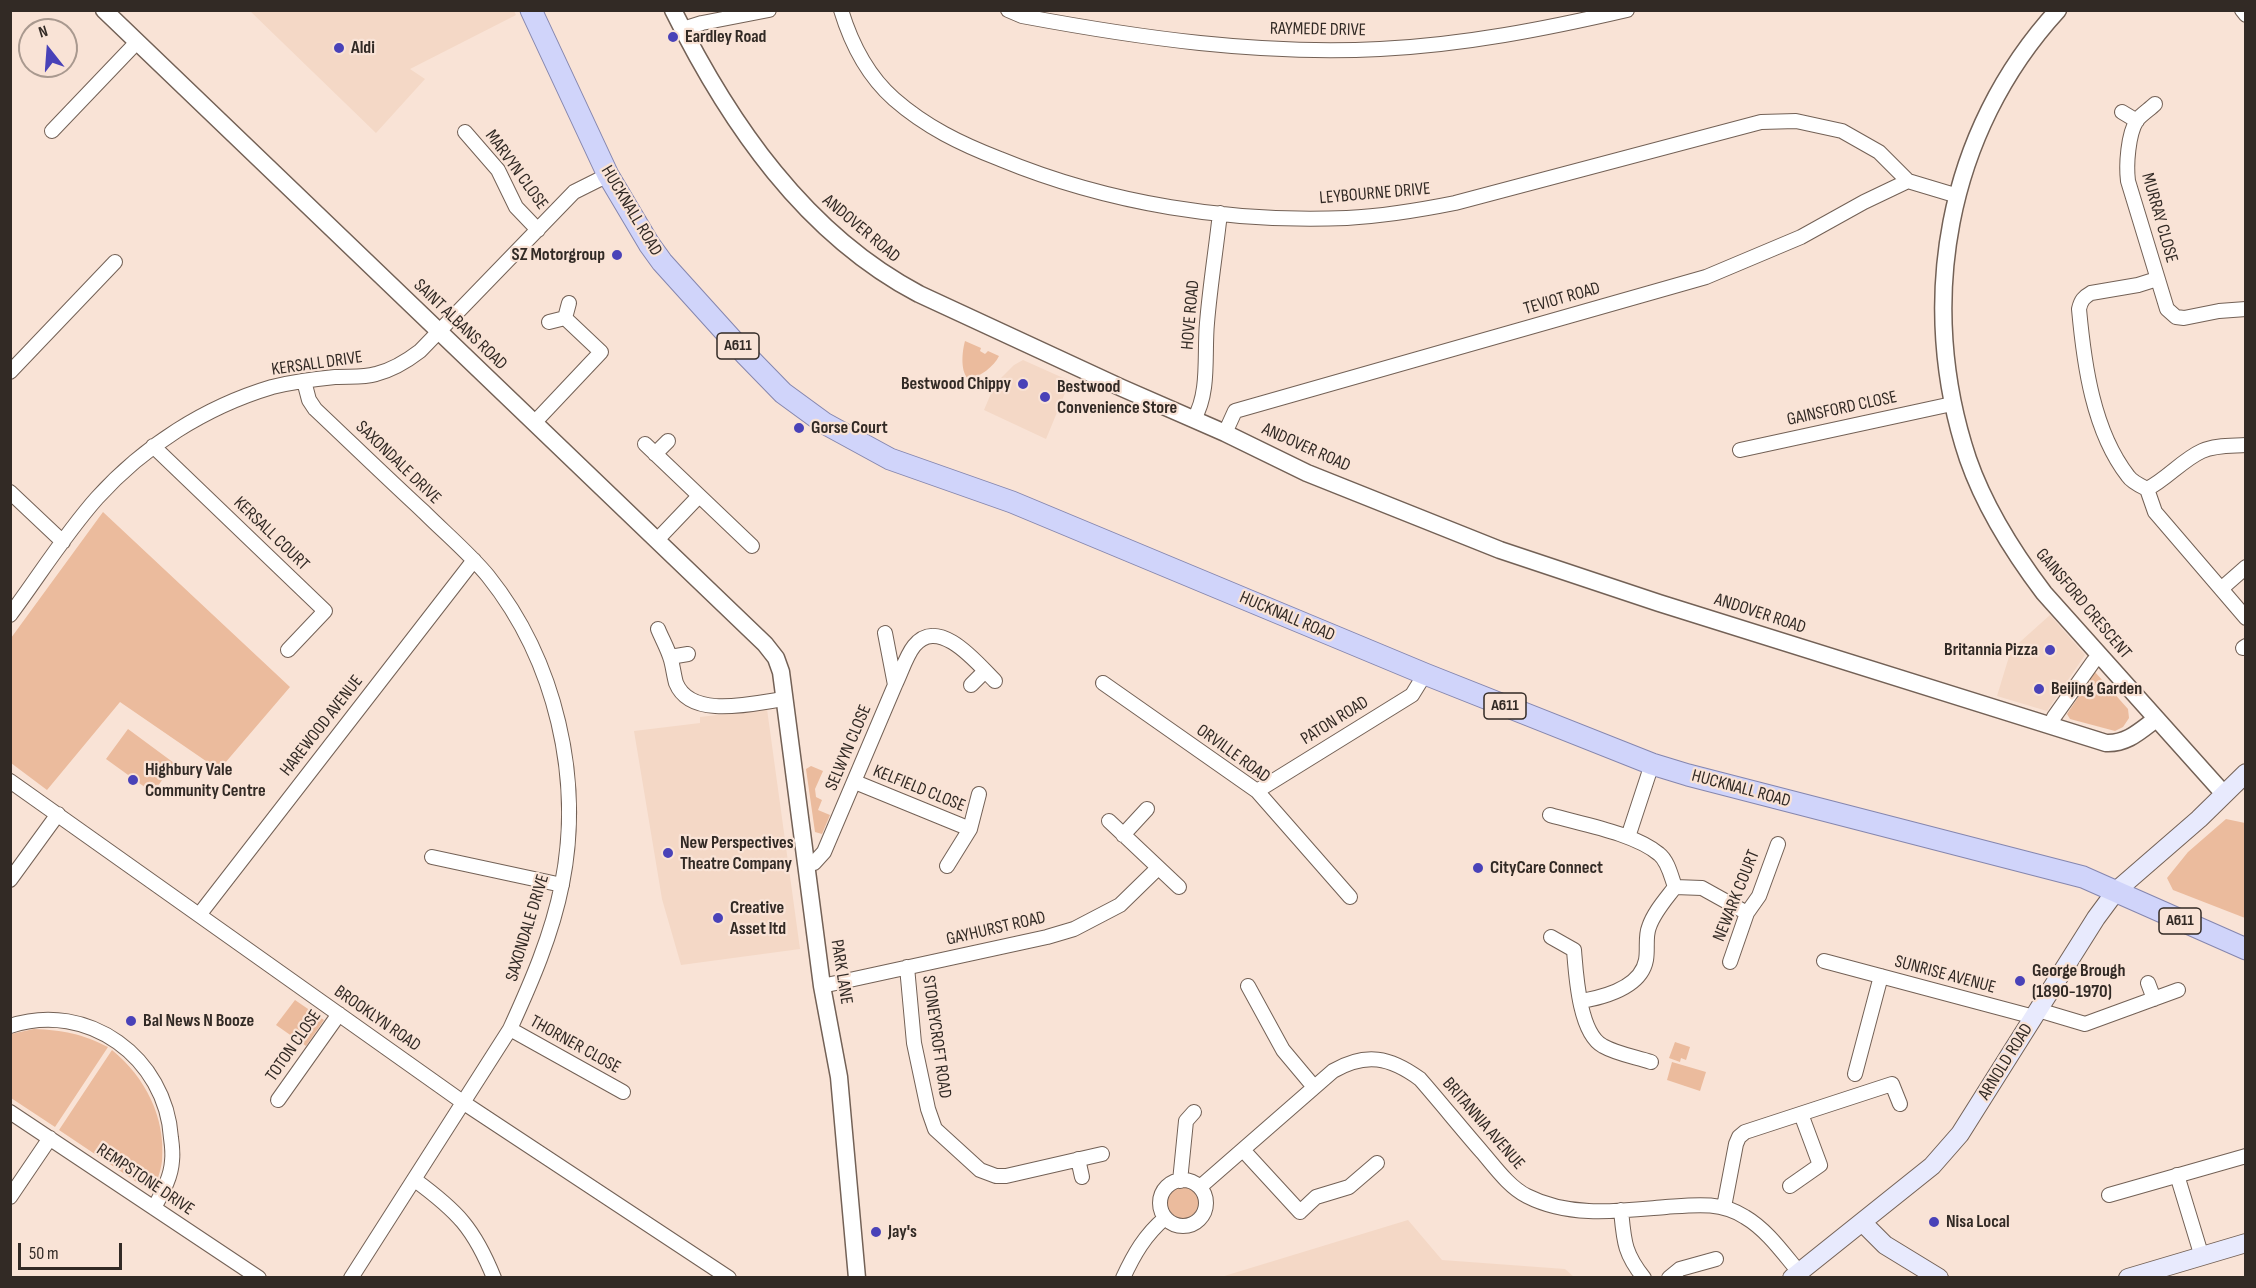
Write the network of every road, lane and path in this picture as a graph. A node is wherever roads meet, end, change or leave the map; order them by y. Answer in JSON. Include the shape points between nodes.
{"nodes":[{"id":1,"x":104,"y":10,"type":"edge"},
{"id":2,"x":531,"y":10,"type":"edge"},
{"id":3,"x":673,"y":10,"type":"edge"},
{"id":4,"x":769,"y":10,"type":"edge"},
{"id":5,"x":841,"y":10,"type":"edge"},
{"id":6,"x":1008,"y":10,"type":"edge"},
{"id":7,"x":1627,"y":10,"type":"edge"},
{"id":8,"x":2058,"y":10,"type":"edge"},
{"id":9,"x":2242,"y":10,"type":"edge"},
{"id":10,"x":2246,"y":15,"type":"edge"},
{"id":11,"x":683,"y":29,"type":"junction"},
{"id":12,"x":137,"y":42,"type":"junction"},
{"id":13,"x":2155,"y":104,"type":"dead end"},
{"id":14,"x":2122,"y":112,"type":"dead end"},
{"id":15,"x":2137,"y":121,"type":"junction"},
{"id":16,"x":52,"y":131,"type":"dead end"},
{"id":17,"x":465,"y":132,"type":"dead end"},
{"id":18,"x":608,"y":175,"type":"junction"},
{"id":19,"x":1908,"y":181,"type":"junction"},
{"id":20,"x":1958,"y":196,"type":"junction"},
{"id":21,"x":1220,"y":213,"type":"junction"},
{"id":22,"x":538,"y":230,"type":"junction"},
{"id":23,"x":115,"y":262,"type":"dead end"},
{"id":24,"x":2157,"y":279,"type":"junction"},
{"id":25,"x":569,"y":303,"type":"dead end"},
{"id":26,"x":2246,"y":309,"type":"edge"},
{"id":27,"x":565,"y":318,"type":"junction"},
{"id":28,"x":549,"y":322,"type":"dead end"},
{"id":29,"x":439,"y":331,"type":"junction"},
{"id":30,"x":10,"y":372,"type":"edge"},
{"id":31,"x":304,"y":381,"type":"junction"},
{"id":32,"x":1952,"y":404,"type":"junction"},
{"id":33,"x":1194,"y":419,"type":"junction"},
{"id":34,"x":534,"y":423,"type":"junction"},
{"id":35,"x":1225,"y":433,"type":"junction"},
{"id":36,"x":668,"y":441,"type":"dead end"},
{"id":37,"x":2246,"y":445,"type":"edge"},
{"id":38,"x":153,"y":446,"type":"junction"},
{"id":39,"x":1740,"y":450,"type":"dead end"},
{"id":40,"x":2147,"y":489,"type":"junction"},
{"id":41,"x":10,"y":492,"type":"edge"},
{"id":42,"x":699,"y":496,"type":"junction"},
{"id":43,"x":657,"y":540,"type":"junction"},
{"id":44,"x":63,"y":542,"type":"junction"},
{"id":45,"x":752,"y":546,"type":"dead end"},
{"id":46,"x":474,"y":560,"type":"junction"},
{"id":47,"x":2246,"y":567,"type":"edge"},
{"id":48,"x":2221,"y":589,"type":"junction"},
{"id":49,"x":10,"y":615,"type":"edge"},
{"id":50,"x":2246,"y":618,"type":"edge"},
{"id":51,"x":658,"y":629,"type":"dead end"},
{"id":52,"x":885,"y":633,"type":"dead end"},
{"id":53,"x":288,"y":650,"type":"dead end"},
{"id":54,"x":688,"y":654,"type":"dead end"},
{"id":55,"x":2100,"y":656,"type":"junction"},
{"id":56,"x":670,"y":657,"type":"junction"},
{"id":57,"x":781,"y":672,"type":"joint"},
{"id":58,"x":1425,"y":674,"type":"junction"},
{"id":59,"x":1103,"y":683,"type":"dead end"},
{"id":60,"x":895,"y":685,"type":"junction"},
{"id":61,"x":971,"y":685,"type":"dead end"},
{"id":62,"x":784,"y":699,"type":"junction"},
{"id":63,"x":2156,"y":719,"type":"junction"},
{"id":64,"x":2051,"y":726,"type":"junction"},
{"id":65,"x":1652,"y":764,"type":"junction"},
{"id":66,"x":2246,"y":773,"type":"edge"},
{"id":67,"x":10,"y":781,"type":"edge"},
{"id":68,"x":855,"y":782,"type":"junction"},
{"id":69,"x":1257,"y":791,"type":"junction"},
{"id":70,"x":979,"y":794,"type":"dead end"},
{"id":71,"x":2224,"y":794,"type":"junction"},
{"id":72,"x":1147,"y":809,"type":"dead end"},
{"id":73,"x":58,"y":814,"type":"junction"},
{"id":74,"x":1550,"y":815,"type":"dead end"},
{"id":75,"x":1109,"y":821,"type":"dead end"},
{"id":76,"x":970,"y":829,"type":"junction"},
{"id":77,"x":1123,"y":835,"type":"junction"},
{"id":78,"x":1628,"y":837,"type":"junction"},
{"id":79,"x":1778,"y":844,"type":"dead end"},
{"id":80,"x":432,"y":857,"type":"dead end"},
{"id":81,"x":806,"y":864,"type":"junction"},
{"id":82,"x":947,"y":866,"type":"dead end"},
{"id":83,"x":1158,"y":868,"type":"junction"},
{"id":84,"x":10,"y":880,"type":"edge"},
{"id":85,"x":562,"y":885,"type":"junction"},
{"id":86,"x":1179,"y":887,"type":"dead end"},
{"id":87,"x":1675,"y":887,"type":"junction"},
{"id":88,"x":2116,"y":891,"type":"junction"},
{"id":89,"x":1350,"y":897,"type":"dead end"},
{"id":90,"x":1747,"y":913,"type":"junction"},
{"id":91,"x":199,"y":915,"type":"junction"},
{"id":92,"x":1551,"y":937,"type":"dead end"},
{"id":93,"x":2246,"y":949,"type":"edge"},
{"id":94,"x":1824,"y":961,"type":"dead end"},
{"id":95,"x":1730,"y":962,"type":"dead end"},
{"id":96,"x":907,"y":967,"type":"junction"},
{"id":97,"x":1881,"y":976,"type":"junction"},
{"id":98,"x":2148,"y":983,"type":"dead end"},
{"id":99,"x":822,"y":986,"type":"junction"},
{"id":100,"x":1248,"y":986,"type":"dead end"},
{"id":101,"x":2178,"y":990,"type":"dead end"},
{"id":102,"x":2154,"y":999,"type":"junction"},
{"id":103,"x":1582,"y":1001,"type":"junction"},
{"id":104,"x":339,"y":1014,"type":"junction"},
{"id":105,"x":2036,"y":1014,"type":"junction"},
{"id":106,"x":10,"y":1026,"type":"edge"},
{"id":107,"x":510,"y":1029,"type":"junction"},
{"id":108,"x":1652,"y":1062,"type":"dead end"},
{"id":109,"x":1855,"y":1074,"type":"dead end"},
{"id":110,"x":1314,"y":1087,"type":"junction"},
{"id":111,"x":623,"y":1092,"type":"dead end"},
{"id":112,"x":278,"y":1100,"type":"dead end"},
{"id":113,"x":464,"y":1103,"type":"junction"},
{"id":114,"x":1900,"y":1104,"type":"dead end"},
{"id":115,"x":10,"y":1112,"type":"edge"},
{"id":116,"x":1194,"y":1112,"type":"dead end"},
{"id":117,"x":1801,"y":1114,"type":"junction"},
{"id":118,"x":50,"y":1138,"type":"junction"},
{"id":119,"x":1243,"y":1150,"type":"junction"},
{"id":120,"x":1102,"y":1154,"type":"dead end"},
{"id":121,"x":2246,"y":1156,"type":"edge"},
{"id":122,"x":1078,"y":1159,"type":"junction"},
{"id":123,"x":1377,"y":1163,"type":"dead end"},
{"id":124,"x":2177,"y":1175,"type":"junction"},
{"id":125,"x":1082,"y":1178,"type":"dead end"},
{"id":126,"x":415,"y":1180,"type":"junction"},
{"id":127,"x":1180,"y":1180,"type":"junction"},
{"id":128,"x":1790,"y":1186,"type":"dead end"},
{"id":129,"x":1200,"y":1188,"type":"junction"},
{"id":130,"x":2109,"y":1195,"type":"dead end"},
{"id":131,"x":10,"y":1197,"type":"edge"},
{"id":132,"x":1724,"y":1207,"type":"junction"},
{"id":133,"x":154,"y":1208,"type":"junction"},
{"id":134,"x":1621,"y":1210,"type":"junction"},
{"id":135,"x":1165,"y":1218,"type":"junction"},
{"id":136,"x":1862,"y":1222,"type":"junction"},
{"id":137,"x":2246,"y":1243,"type":"edge"},
{"id":138,"x":2202,"y":1257,"type":"junction"},
{"id":139,"x":1716,"y":1259,"type":"dead end"},
{"id":140,"x":1796,"y":1275,"type":"edge"},
{"id":141,"x":259,"y":1278,"type":"edge"},
{"id":142,"x":351,"y":1278,"type":"edge"},
{"id":143,"x":494,"y":1278,"type":"edge"},
{"id":144,"x":729,"y":1278,"type":"edge"},
{"id":145,"x":857,"y":1278,"type":"edge"},
{"id":146,"x":1123,"y":1278,"type":"edge"},
{"id":147,"x":1644,"y":1278,"type":"edge"},
{"id":148,"x":1669,"y":1278,"type":"edge"},
{"id":149,"x":1939,"y":1278,"type":"edge"},
{"id":150,"x":2128,"y":1278,"type":"edge"}],
"edges":[{"from":1,"to":12,"type":"street","name":"SAINT ALBANS ROAD"},
{"from":2,"to":18,"type":"main road","name":"HUCKNALL ROAD","number":"A611"},
{"from":3,"to":11,"type":"street","name":"ANDOVER ROAD"},
{"from":4,"to":11,"type":"street"},
{"from":5,"to":21,"type":"street","name":"LEYBOURNE DRIVE","via":[[848,33],[867,68],[892,97],[923,122],[959,142],[1028,171],[1113,196]]},
{"from":6,"to":7,"type":"street","name":"RAYMEDE DRIVE","via":[[1118,34],[1228,46],[1320,50],[1464,41],[1554,27]]},
{"from":8,"to":20,"type":"street","name":"GAINSFORD CRESCENT","via":[[1996,99]]},
{"from":9,"to":10,"type":"street"},
{"from":11,"to":33,"type":"street","name":"ANDOVER ROAD","via":[[726,103],[770,166],[823,225],[869,264],[918,294]]},
{"from":12,"to":16,"type":"street"},
{"from":12,"to":29,"type":"street","name":"SAINT ALBANS ROAD"},
{"from":13,"to":15,"type":"street"},
{"from":14,"to":15,"type":"street"},
{"from":15,"to":24,"type":"street","name":"MURRAY CLOSE","via":[[2128,152],[2127,181]]},
{"from":17,"to":22,"type":"street","name":"MARVYN CLOSE","via":[[498,170],[516,207]]},
{"from":18,"to":22,"type":"street","name":"KERSALL DRIVE","via":[[574,192]]},
{"from":18,"to":58,"type":"main road","name":"HUCKNALL ROAD","number":"A611","via":[[662,262],[783,393],[824,423],[890,459],[1012,502]]},
{"from":19,"to":20,"type":"street","name":"LEYBOURNE DRIVE"},
{"from":19,"to":21,"type":"street","name":"LEYBOURNE DRIVE","via":[[1879,152],[1842,131],[1796,121],[1761,122],[1414,211],[1348,218]]},
{"from":19,"to":35,"type":"street","name":"TEVIOT ROAD","via":[[1801,237],[1706,277],[1235,411]]},
{"from":20,"to":32,"type":"street","name":"GAINSFORD CRESCENT","via":[[1943,293],[1945,362]]},
{"from":21,"to":33,"type":"street","name":"HOVE ROAD","via":[[1206,325],[1203,391]]},
{"from":22,"to":29,"type":"street","name":"KERSALL DRIVE"},
{"from":23,"to":30,"type":"street"},
{"from":24,"to":26,"type":"street","name":"MURRAY CLOSE","via":[[2167,309],[2176,317]]},
{"from":24,"to":40,"type":"street","via":[[2091,293],[2079,309],[2084,361],[2097,413],[2128,476]]},
{"from":25,"to":27,"type":"street"},
{"from":27,"to":28,"type":"street"},
{"from":27,"to":34,"type":"street","via":[[602,352]]},
{"from":29,"to":31,"type":"street","name":"KERSALL DRIVE","via":[[420,351],[393,368],[360,377]]},
{"from":29,"to":34,"type":"street","name":"SAINT ALBANS ROAD"},
{"from":31,"to":38,"type":"street","name":"KERSALL DRIVE","via":[[274,387],[223,406]]},
{"from":31,"to":46,"type":"street","name":"SAXONDALE DRIVE","via":[[315,408]]},
{"from":32,"to":39,"type":"street","name":"GAINSFORD CLOSE"},
{"from":32,"to":55,"type":"street","name":"GAINSFORD CRESCENT","via":[[1969,460],[2006,539],[2044,593]]},
{"from":33,"to":35,"type":"street","name":"ANDOVER ROAD"},
{"from":34,"to":43,"type":"street","name":"SAINT ALBANS ROAD"},
{"from":35,"to":64,"type":"street","name":"ANDOVER ROAD","via":[[1307,473],[1534,562]]},
{"from":36,"to":42,"type":"street","via":[[650,449]]},
{"from":37,"to":40,"type":"street","via":[[2202,451]]},
{"from":38,"to":44,"type":"street","name":"KERSALL DRIVE","via":[[97,498]]},
{"from":38,"to":53,"type":"street","name":"KERSALL COURT","via":[[326,611]]},
{"from":40,"to":48,"type":"street","via":[[2155,512]]},
{"from":41,"to":44,"type":"street"},
{"from":42,"to":43,"type":"street"},
{"from":42,"to":45,"type":"street"},
{"from":43,"to":57,"type":"street","name":"SAINT ALBANS ROAD","via":[[771,650]]},
{"from":44,"to":49,"type":"street","name":"KERSALL DRIVE"},
{"from":46,"to":85,"type":"street","name":"SAXONDALE DRIVE","via":[[504,599],[533,651],[557,717],[570,800]]},
{"from":46,"to":91,"type":"street","name":"HAREWOOD AVENUE"},
{"from":47,"to":48,"type":"street"},
{"from":48,"to":50,"type":"street"},
{"from":51,"to":56,"type":"street"},
{"from":52,"to":60,"type":"street"},
{"from":54,"to":56,"type":"street"},
{"from":55,"to":63,"type":"street","name":"GAINSFORD CRESCENT"},
{"from":55,"to":64,"type":"street"},
{"from":56,"to":62,"type":"street","via":[[677,684],[698,704],[714,707]]},
{"from":57,"to":62,"type":"street","name":"PARK LANE"},
{"from":58,"to":65,"type":"main road","name":"HUCKNALL ROAD","number":"A611"},
{"from":58,"to":69,"type":"street","name":"PATON ROAD","via":[[1412,695]]},
{"from":59,"to":69,"type":"street","name":"ORVILLE ROAD"},
{"from":60,"to":61,"type":"street","via":[[914,646],[930,636],[960,646],[990,676]]},
{"from":60,"to":68,"type":"street","name":"SELWYN CLOSE"},
{"from":62,"to":81,"type":"street","name":"PARK LANE"},
{"from":63,"to":64,"type":"street","name":"ANDOVER ROAD","via":[[2118,743]]},
{"from":63,"to":71,"type":"street","name":"GAINSFORD CRESCENT"},
{"from":65,"to":78,"type":"street"},
{"from":65,"to":88,"type":"main road","name":"HUCKNALL ROAD","number":"A611","via":[[2084,877]]},
{"from":66,"to":71,"type":"main road","name":"ARNOLD ROAD"},
{"from":67,"to":73,"type":"street","name":"BROOKLYN ROAD"},
{"from":68,"to":76,"type":"street","name":"KELFIELD CLOSE"},
{"from":68,"to":81,"type":"street","name":"SELWYN CLOSE","via":[[824,852],[814,863]]},
{"from":69,"to":89,"type":"street","name":"ORVILLE ROAD"},
{"from":70,"to":76,"type":"street","name":"KELFIELD CLOSE"},
{"from":71,"to":88,"type":"main road","name":"ARNOLD ROAD"},
{"from":72,"to":77,"type":"street"},
{"from":73,"to":84,"type":"street"},
{"from":73,"to":91,"type":"street","name":"BROOKLYN ROAD"},
{"from":74,"to":78,"type":"street"},
{"from":75,"to":77,"type":"street"},
{"from":76,"to":82,"type":"street","name":"KELFIELD CLOSE"},
{"from":77,"to":83,"type":"street"},
{"from":78,"to":87,"type":"street","via":[[1660,854]]},
{"from":79,"to":90,"type":"street","name":"NEWARK COURT","via":[[1759,897]]},
{"from":80,"to":85,"type":"street"},
{"from":81,"to":99,"type":"street","name":"PARK LANE"},
{"from":83,"to":86,"type":"street"},
{"from":83,"to":96,"type":"street","name":"GAYHURST ROAD","via":[[1120,905],[1074,929]]},
{"from":85,"to":107,"type":"street","name":"SAXONDALE DRIVE","via":[[541,957]]},
{"from":87,"to":90,"type":"street","via":[[1702,888]]},
{"from":87,"to":103,"type":"street","via":[[1648,928],[1646,961],[1640,973],[1603,997]]},
{"from":88,"to":93,"type":"main road","name":"HUCKNALL ROAD","number":"A611"},
{"from":88,"to":105,"type":"main road","name":"ARNOLD ROAD"},
{"from":90,"to":95,"type":"street","name":"NEWARK COURT"},
{"from":91,"to":104,"type":"street","name":"BROOKLYN ROAD"},
{"from":92,"to":103,"type":"street","via":[[1574,950]]},
{"from":94,"to":97,"type":"street","name":"SUNRISE AVENUE"},
{"from":96,"to":99,"type":"street","name":"GAYHURST ROAD"},
{"from":96,"to":122,"type":"street","name":"STONEYCROFT ROAD","via":[[914,1043],[935,1129],[980,1170],[996,1176]]},
{"from":97,"to":105,"type":"street","name":"SUNRISE AVENUE"},
{"from":97,"to":109,"type":"street","name":"SUNRISE AVENUE"},
{"from":98,"to":102,"type":"street"},
{"from":99,"to":145,"type":"street","name":"PARK LANE","via":[[842,1104]]},
{"from":100,"to":110,"type":"street","via":[[1283,1050]]},
{"from":101,"to":102,"type":"street","name":"SUNRISE AVENUE"},
{"from":102,"to":105,"type":"street","name":"SUNRISE AVENUE","via":[[2085,1024]]},
{"from":103,"to":108,"type":"street","via":[[1590,1034],[1602,1046]]},
{"from":104,"to":112,"type":"street","name":"TOTON CLOSE"},
{"from":104,"to":113,"type":"street","name":"BROOKLYN ROAD"},
{"from":105,"to":136,"type":"main road","name":"ARNOLD ROAD","via":[[1953,1142],[1932,1166]]},
{"from":106,"to":133,"type":"street","via":[[44,1020],[94,1028],[116,1038],[151,1074],[164,1099],[172,1160],[166,1185]]},
{"from":107,"to":111,"type":"street","name":"THORNER CLOSE"},
{"from":107,"to":113,"type":"street","name":"SAXONDALE DRIVE"},
{"from":110,"to":119,"type":"street","name":"BRITANNIA AVENUE"},
{"from":110,"to":134,"type":"street","name":"BRITANNIA AVENUE","via":[[1348,1062],[1367,1058],[1404,1067],[1420,1079],[1524,1195],[1570,1210]]},
{"from":113,"to":126,"type":"street","name":"SAXONDALE DRIVE"},
{"from":113,"to":144,"type":"street","name":"BROOKLYN ROAD"},
{"from":114,"to":117,"type":"street","via":[[1892,1084]]},
{"from":115,"to":118,"type":"street","name":"REMPSTONE DRIVE"},
{"from":116,"to":127,"type":"street","via":[[1186,1121]]},
{"from":117,"to":128,"type":"street","via":[[1820,1165]]},
{"from":117,"to":132,"type":"street","via":[[1739,1137]]},
{"from":118,"to":131,"type":"street"},
{"from":118,"to":133,"type":"street","name":"REMPSTONE DRIVE"},
{"from":119,"to":123,"type":"street","via":[[1300,1212],[1316,1197],[1349,1187]]},
{"from":119,"to":129,"type":"street","name":"BRITANNIA AVENUE"},
{"from":120,"to":122,"type":"street","name":"STONEYCROFT ROAD"},
{"from":121,"to":124,"type":"street"},
{"from":122,"to":125,"type":"street"},
{"from":124,"to":130,"type":"street"},
{"from":124,"to":138,"type":"street"},
{"from":126,"to":142,"type":"street","name":"SAXONDALE DRIVE"},
{"from":126,"to":143,"type":"street","via":[[468,1225]]},
{"from":127,"to":129,"type":"street"},
{"from":127,"to":135,"type":"street","via":[[1168,1186],[1161,1198]]},
{"from":129,"to":135,"type":"street","via":[[1206,1208],[1198,1221],[1177,1226]]},
{"from":132,"to":134,"type":"street","name":"BRITANNIA AVENUE","via":[[1703,1204]]},
{"from":132,"to":140,"type":"street","name":"BRITANNIA AVENUE","via":[[1767,1234]]},
{"from":133,"to":141,"type":"street","name":"REMPSTONE DRIVE"},
{"from":134,"to":147,"type":"street","via":[[1624,1245]]},
{"from":135,"to":146,"type":"street","via":[[1136,1249]]},
{"from":136,"to":140,"type":"main road","name":"ARNOLD ROAD"},
{"from":136,"to":149,"type":"main road","via":[[1885,1245]]},
{"from":137,"to":138,"type":"main road"},
{"from":138,"to":150,"type":"main road"},
{"from":139,"to":148,"type":"street","via":[[1680,1269]]}]}
